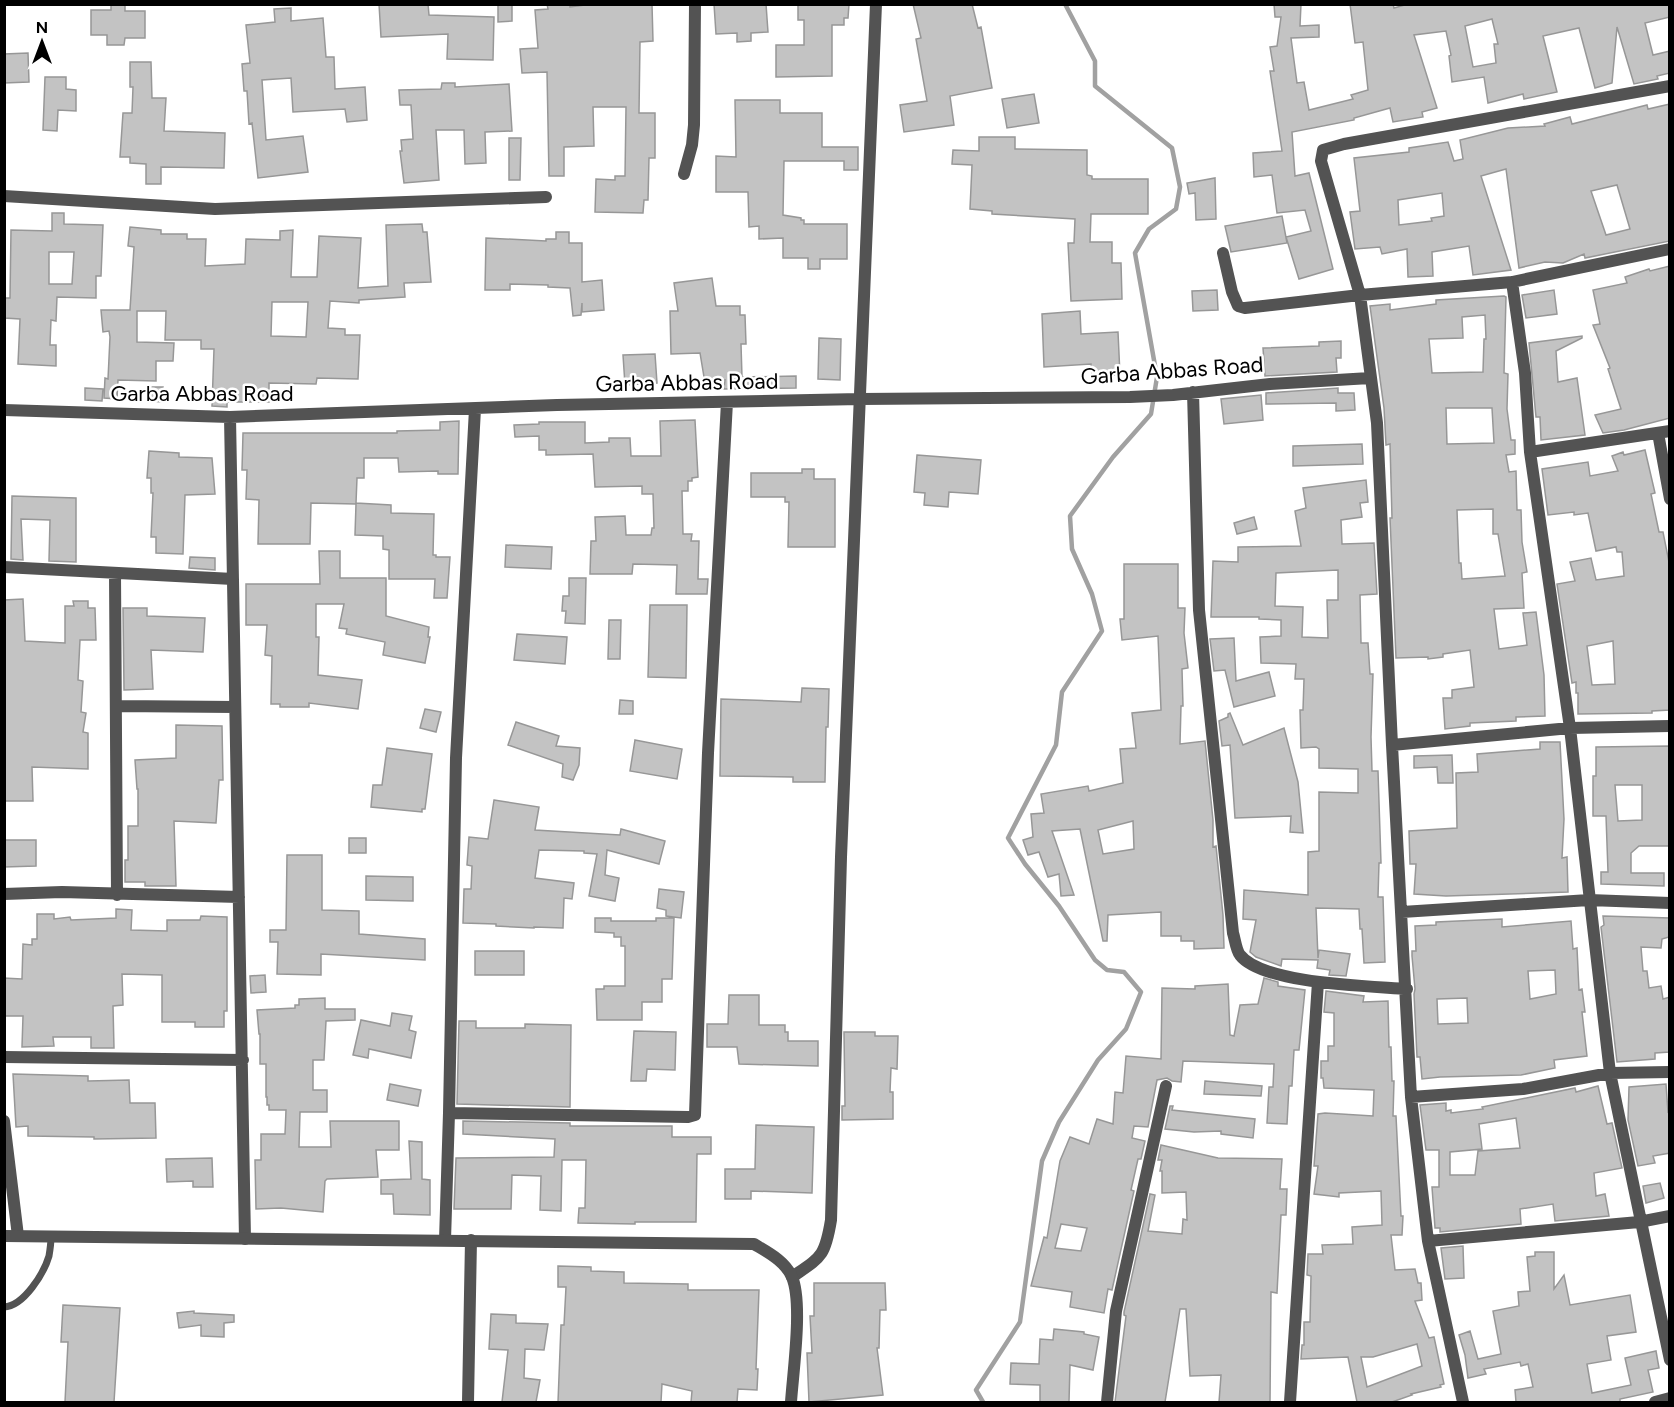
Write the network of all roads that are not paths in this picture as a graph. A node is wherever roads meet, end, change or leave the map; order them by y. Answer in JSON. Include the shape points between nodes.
{"nodes":[{"id":1,"x":695,"y":4,"type":"edge"},
{"id":2,"x":876,"y":4,"type":"edge"},
{"id":3,"x":1670,"y":86,"type":"edge"},
{"id":4,"x":684,"y":174,"type":"dead end"},
{"id":5,"x":4,"y":196,"type":"edge"},
{"id":6,"x":546,"y":197,"type":"dead end"},
{"id":7,"x":1670,"y":249,"type":"edge"},
{"id":8,"x":1223,"y":252,"type":"dead end"},
{"id":9,"x":1512,"y":282,"type":"junction"},
{"id":10,"x":1360,"y":295,"type":"junction"},
{"id":11,"x":1370,"y":378,"type":"junction"},
{"id":12,"x":1193,"y":392,"type":"junction"},
{"id":13,"x":860,"y":399,"type":"junction"},
{"id":14,"x":727,"y":402,"type":"junction"},
{"id":15,"x":475,"y":409,"type":"junction"},
{"id":16,"x":4,"y":411,"type":"edge"},
{"id":17,"x":230,"y":417,"type":"junction"},
{"id":18,"x":1664,"y":432,"type":"edge"},
{"id":19,"x":1530,"y":452,"type":"junction"},
{"id":20,"x":1670,"y":499,"type":"edge"},
{"id":21,"x":4,"y":567,"type":"edge"},
{"id":22,"x":115,"y":573,"type":"junction"},
{"id":23,"x":233,"y":579,"type":"junction"},
{"id":24,"x":116,"y":706,"type":"junction"},
{"id":25,"x":235,"y":707,"type":"junction"},
{"id":26,"x":1670,"y":726,"type":"edge"},
{"id":27,"x":1570,"y":728,"type":"junction"},
{"id":28,"x":1392,"y":745,"type":"junction"},
{"id":29,"x":4,"y":894,"type":"edge"},
{"id":30,"x":117,"y":895,"type":"junction"},
{"id":31,"x":239,"y":897,"type":"junction"},
{"id":32,"x":1589,"y":900,"type":"junction"},
{"id":33,"x":1670,"y":903,"type":"edge"},
{"id":34,"x":1402,"y":912,"type":"junction"},
{"id":35,"x":1318,"y":982,"type":"junction"},
{"id":36,"x":1407,"y":989,"type":"junction"},
{"id":37,"x":4,"y":1057,"type":"edge"},
{"id":38,"x":243,"y":1060,"type":"junction"},
{"id":39,"x":1670,"y":1072,"type":"edge"},
{"id":40,"x":1610,"y":1073,"type":"junction"},
{"id":41,"x":1166,"y":1086,"type":"dead end"},
{"id":42,"x":1411,"y":1097,"type":"junction"},
{"id":43,"x":449,"y":1113,"type":"junction"},
{"id":44,"x":4,"y":1121,"type":"edge"},
{"id":45,"x":1670,"y":1216,"type":"edge"},
{"id":46,"x":1639,"y":1222,"type":"junction"},
{"id":47,"x":4,"y":1236,"type":"edge"},
{"id":48,"x":18,"y":1236,"type":"junction"},
{"id":49,"x":51,"y":1237,"type":"junction"},
{"id":50,"x":244,"y":1239,"type":"junction"},
{"id":51,"x":445,"y":1240,"type":"junction"},
{"id":52,"x":471,"y":1240,"type":"junction"},
{"id":53,"x":1428,"y":1241,"type":"junction"},
{"id":54,"x":792,"y":1277,"type":"junction"},
{"id":55,"x":4,"y":1307,"type":"edge"},
{"id":56,"x":1670,"y":1360,"type":"edge"},
{"id":57,"x":1670,"y":1398,"type":"edge"},
{"id":58,"x":468,"y":1402,"type":"edge"},
{"id":59,"x":791,"y":1402,"type":"edge"},
{"id":60,"x":1107,"y":1402,"type":"edge"},
{"id":61,"x":1290,"y":1402,"type":"edge"},
{"id":62,"x":1463,"y":1402,"type":"edge"},
{"id":63,"x":1655,"y":1402,"type":"edge"}],
"edges":[{"from":1,"to":4,"type":"street","via":[[694,124]]},
{"from":2,"to":13,"type":"street"},
{"from":3,"to":10,"type":"street","via":[[1323,150],[1324,174]]},
{"from":5,"to":6,"type":"street","via":[[215,209]]},
{"from":7,"to":9,"type":"street"},
{"from":8,"to":10,"type":"street","via":[[1238,306]]},
{"from":9,"to":10,"type":"street"},
{"from":9,"to":19,"type":"street","via":[[1525,373]]},
{"from":10,"to":11,"type":"street"},
{"from":11,"to":12,"type":"street","name":"Garba Abbas Road"},
{"from":11,"to":28,"type":"street","via":[[1377,423]]},
{"from":12,"to":13,"type":"street","name":"Garba Abbas Road","via":[[1130,397]]},
{"from":12,"to":35,"type":"street","via":[[1199,610],[1233,933],[1239,954],[1258,969]]},
{"from":13,"to":14,"type":"street","name":"Garba Abbas Road"},
{"from":13,"to":54,"type":"street","via":[[831,1221],[827,1245],[817,1260]]},
{"from":14,"to":15,"type":"street","name":"Garba Abbas Road"},
{"from":14,"to":43,"type":"street","via":[[708,753],[695,1115]]},
{"from":15,"to":17,"type":"street","name":"Garba Abbas Road"},
{"from":15,"to":43,"type":"street","via":[[456,758]]},
{"from":16,"to":17,"type":"street","name":"Garba Abbas Road"},
{"from":17,"to":23,"type":"street"},
{"from":18,"to":19,"type":"street"},
{"from":18,"to":20,"type":"street"},
{"from":19,"to":27,"type":"street"},
{"from":21,"to":22,"type":"street"},
{"from":22,"to":23,"type":"street"},
{"from":22,"to":24,"type":"street"},
{"from":23,"to":25,"type":"street"},
{"from":24,"to":25,"type":"street"},
{"from":24,"to":30,"type":"street"},
{"from":25,"to":31,"type":"street"},
{"from":26,"to":27,"type":"street"},
{"from":27,"to":28,"type":"street"},
{"from":27,"to":32,"type":"street"},
{"from":28,"to":34,"type":"street"},
{"from":29,"to":30,"type":"street"},
{"from":30,"to":31,"type":"street"},
{"from":31,"to":38,"type":"street"},
{"from":32,"to":33,"type":"street"},
{"from":32,"to":34,"type":"street"},
{"from":32,"to":40,"type":"street"},
{"from":34,"to":36,"type":"street"},
{"from":35,"to":36,"type":"street"},
{"from":35,"to":61,"type":"street"},
{"from":36,"to":42,"type":"street"},
{"from":37,"to":38,"type":"street"},
{"from":38,"to":50,"type":"street"},
{"from":39,"to":40,"type":"street"},
{"from":40,"to":42,"type":"street","via":[[1523,1089]]},
{"from":40,"to":46,"type":"street"},
{"from":41,"to":60,"type":"street","via":[[1116,1311]]},
{"from":42,"to":53,"type":"street"},
{"from":43,"to":51,"type":"street"},
{"from":44,"to":48,"type":"street"},
{"from":45,"to":46,"type":"street"},
{"from":46,"to":53,"type":"street"},
{"from":46,"to":56,"type":"street"},
{"from":47,"to":48,"type":"street"},
{"from":48,"to":49,"type":"street"},
{"from":49,"to":50,"type":"street"},
{"from":49,"to":55,"type":"lane","via":[[49,1257],[35,1285],[15,1304]]},
{"from":50,"to":51,"type":"street"},
{"from":51,"to":52,"type":"street"},
{"from":52,"to":54,"type":"street","via":[[754,1244],[779,1259]]},
{"from":52,"to":58,"type":"street"},
{"from":53,"to":62,"type":"street"},
{"from":54,"to":59,"type":"street","via":[[798,1300]]},
{"from":57,"to":63,"type":"street"}]}
